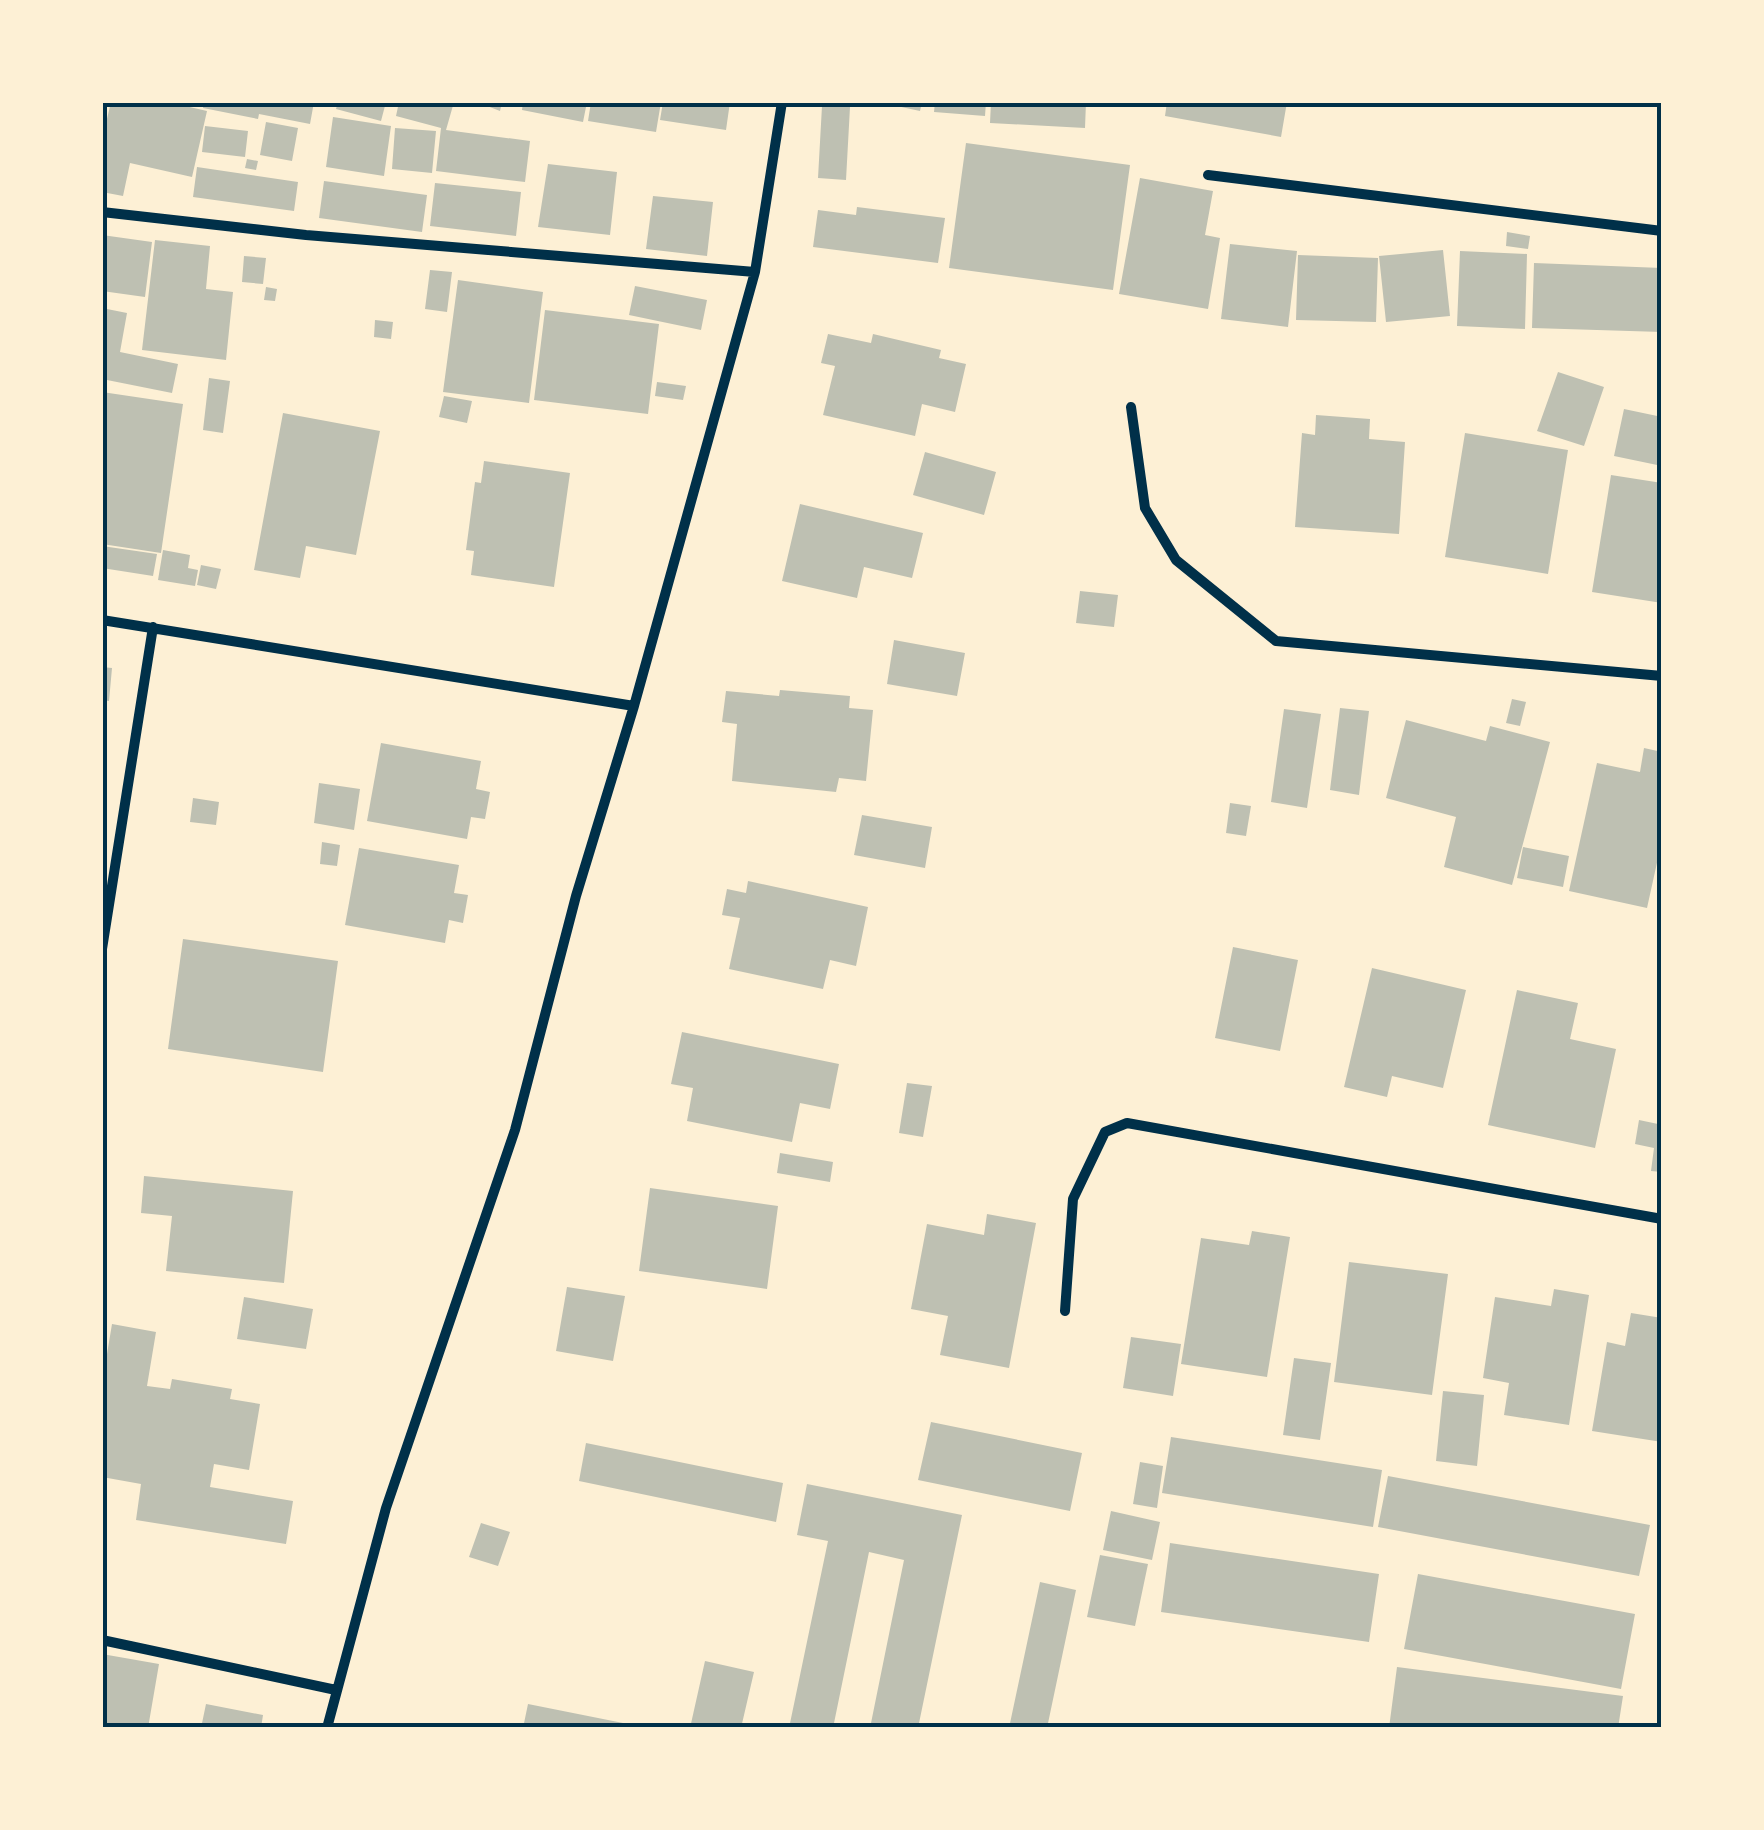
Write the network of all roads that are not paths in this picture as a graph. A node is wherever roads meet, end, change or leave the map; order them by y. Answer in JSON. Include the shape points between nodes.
{"nodes":[{"id":1,"x":782,"y":102,"type":"edge"},
{"id":2,"x":1208,"y":175,"type":"dead end"},
{"id":3,"x":102,"y":212,"type":"edge"},
{"id":4,"x":1662,"y":231,"type":"edge"},
{"id":5,"x":755,"y":272,"type":"junction"},
{"id":6,"x":1131,"y":406,"type":"dead end"},
{"id":7,"x":102,"y":620,"type":"edge"},
{"id":8,"x":153,"y":627,"type":"junction"},
{"id":9,"x":1662,"y":676,"type":"edge"},
{"id":10,"x":634,"y":706,"type":"junction"},
{"id":11,"x":102,"y":949,"type":"edge"},
{"id":12,"x":1662,"y":1219,"type":"edge"},
{"id":13,"x":1065,"y":1311,"type":"dead end"},
{"id":14,"x":102,"y":1640,"type":"edge"},
{"id":15,"x":336,"y":1690,"type":"junction"},
{"id":16,"x":327,"y":1728,"type":"edge"}],
"edges":[{"from":1,"to":5,"type":"street"},
{"from":2,"to":4,"type":"street"},
{"from":3,"to":5,"type":"street"},
{"from":5,"to":10,"type":"street"},
{"from":6,"to":9,"type":"street","via":[[1145,508],[1176,560],[1276,641]]},
{"from":7,"to":8,"type":"street"},
{"from":8,"to":10,"type":"street"},
{"from":8,"to":11,"type":"street"},
{"from":10,"to":15,"type":"street","via":[[515,1130],[386,1508]]},
{"from":12,"to":13,"type":"street","via":[[1127,1123],[1104,1132],[1073,1199]]},
{"from":14,"to":15,"type":"street"},
{"from":15,"to":16,"type":"street"}]}
